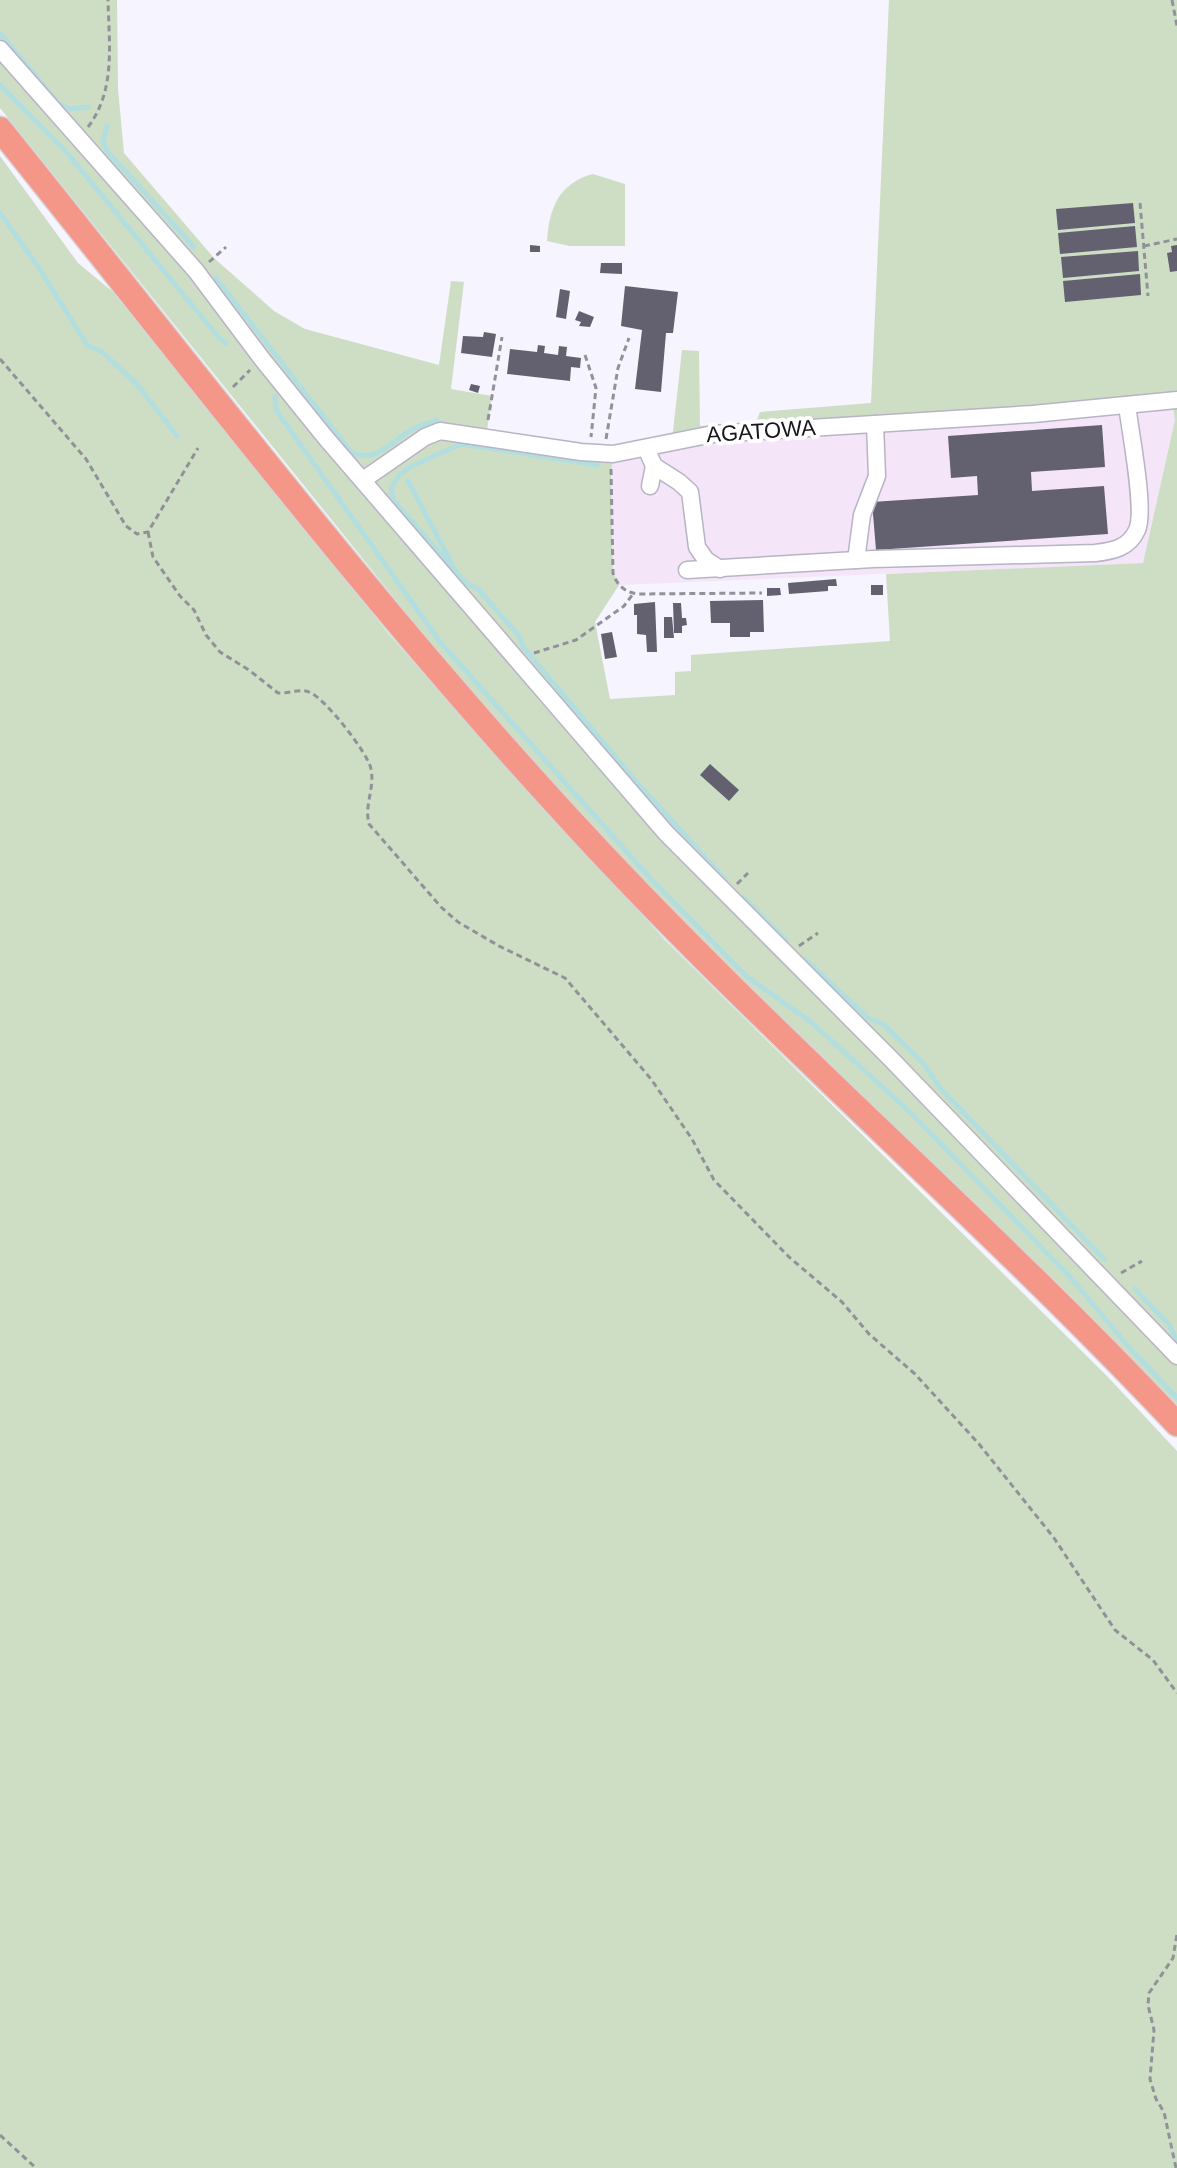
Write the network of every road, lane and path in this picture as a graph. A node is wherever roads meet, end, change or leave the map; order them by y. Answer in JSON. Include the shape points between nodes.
{"nodes":[{"id":1,"x":108,"y":0,"type":"edge"},
{"id":2,"x":1172,"y":0,"type":"edge"},
{"id":3,"x":1177,"y":26,"type":"edge"},
{"id":4,"x":0,"y":49,"type":"edge"},
{"id":5,"x":0,"y":129,"type":"edge"},
{"id":6,"x":78,"y":140,"type":"junction"},
{"id":7,"x":1140,"y":203,"type":"dead end"},
{"id":8,"x":1177,"y":239,"type":"edge"},
{"id":9,"x":1144,"y":246,"type":"junction"},
{"id":10,"x":226,"y":247,"type":"dead end"},
{"id":11,"x":196,"y":271,"type":"junction"},
{"id":12,"x":1148,"y":296,"type":"dead end"},
{"id":13,"x":502,"y":337,"type":"dead end"},
{"id":14,"x":629,"y":338,"type":"dead end"},
{"id":15,"x":585,"y":355,"type":"dead end"},
{"id":16,"x":0,"y":359,"type":"edge"},
{"id":17,"x":262,"y":359,"type":"junction"},
{"id":18,"x":228,"y":392,"type":"dead end"},
{"id":19,"x":1177,"y":400,"type":"edge"},
{"id":20,"x":1127,"y":405,"type":"junction"},
{"id":21,"x":875,"y":424,"type":"junction"},
{"id":22,"x":486,"y":437,"type":"junction"},
{"id":23,"x":198,"y":448,"type":"dead end"},
{"id":24,"x":646,"y":448,"type":"junction"},
{"id":25,"x":602,"y":453,"type":"junction"},
{"id":26,"x":654,"y":466,"type":"junction"},
{"id":27,"x":363,"y":480,"type":"junction"},
{"id":28,"x":650,"y":486,"type":"dead end"},
{"id":29,"x":148,"y":532,"type":"junction"},
{"id":30,"x":856,"y":560,"type":"junction"},
{"id":31,"x":720,"y":569,"type":"junction"},
{"id":32,"x":687,"y":570,"type":"dead end"},
{"id":33,"x":762,"y":593,"type":"dead end"},
{"id":34,"x":633,"y":594,"type":"junction"},
{"id":35,"x":521,"y":662,"type":"junction"},
{"id":36,"x":818,"y":933,"type":"dead end"},
{"id":37,"x":788,"y":957,"type":"junction"},
{"id":38,"x":1142,"y":1261,"type":"dead end"},
{"id":39,"x":1109,"y":1283,"type":"junction"},
{"id":40,"x":1177,"y":1356,"type":"edge"},
{"id":41,"x":1177,"y":1424,"type":"edge"},
{"id":42,"x":1177,"y":1693,"type":"edge"},
{"id":43,"x":1177,"y":1934,"type":"edge"},
{"id":44,"x":0,"y":2135,"type":"edge"},
{"id":45,"x":36,"y":2168,"type":"edge"},
{"id":46,"x":1176,"y":2168,"type":"edge"}],
"edges":[{"from":1,"to":6,"type":"path","via":[[107,88],[100,110]]},
{"from":2,"to":3,"type":"path"},
{"from":4,"to":6,"type":"street"},
{"from":5,"to":41,"type":"highway","via":[[380,602],[541,788],[696,952]]},
{"from":6,"to":11,"type":"street"},
{"from":7,"to":9,"type":"path"},
{"from":8,"to":9,"type":"path"},
{"from":9,"to":12,"type":"path"},
{"from":10,"to":11,"type":"path"},
{"from":11,"to":17,"type":"street"},
{"from":13,"to":22,"type":"path"},
{"from":14,"to":25,"type":"path"},
{"from":15,"to":25,"type":"path","via":[[596,388]]},
{"from":16,"to":29,"type":"path","via":[[86,459],[126,526],[137,534]]},
{"from":17,"to":18,"type":"path"},
{"from":17,"to":27,"type":"street"},
{"from":19,"to":20,"type":"street","name":"AGATOWA"},
{"from":20,"to":21,"type":"street","name":"AGATOWA"},
{"from":20,"to":30,"type":"street","via":[[1140,519],[1123,547],[1095,553]]},
{"from":21,"to":24,"type":"street","name":"AGATOWA","via":[[713,434]]},
{"from":21,"to":30,"type":"street","via":[[877,476],[862,515]]},
{"from":22,"to":25,"type":"street","name":"AGATOWA"},
{"from":22,"to":27,"type":"street","name":"AGATOWA","via":[[435,432]]},
{"from":23,"to":29,"type":"path"},
{"from":24,"to":25,"type":"street","name":"AGATOWA"},
{"from":24,"to":26,"type":"street"},
{"from":25,"to":34,"type":"path","via":[[611,474],[613,573]]},
{"from":26,"to":28,"type":"street"},
{"from":26,"to":31,"type":"street","via":[[690,492],[697,547]]},
{"from":27,"to":35,"type":"street"},
{"from":29,"to":42,"type":"path","via":[[153,557],[220,652],[278,693],[312,692],[341,724],[371,769],[369,824],[441,907],[499,946],[565,978],[651,1079],[714,1180],[915,1374],[979,1444],[1054,1538],[1115,1630],[1153,1660]]},
{"from":30,"to":31,"type":"street"},
{"from":31,"to":32,"type":"street"},
{"from":33,"to":34,"type":"path"},
{"from":34,"to":35,"type":"path","via":[[576,640],[541,649]]},
{"from":35,"to":37,"type":"street","via":[[666,833]]},
{"from":36,"to":37,"type":"path"},
{"from":37,"to":39,"type":"street"},
{"from":38,"to":39,"type":"path"},
{"from":39,"to":40,"type":"street"},
{"from":43,"to":46,"type":"path","via":[[1173,1958],[1149,1993],[1148,2005],[1154,2030],[1150,2079],[1164,2112]]},
{"from":44,"to":45,"type":"path"}]}
